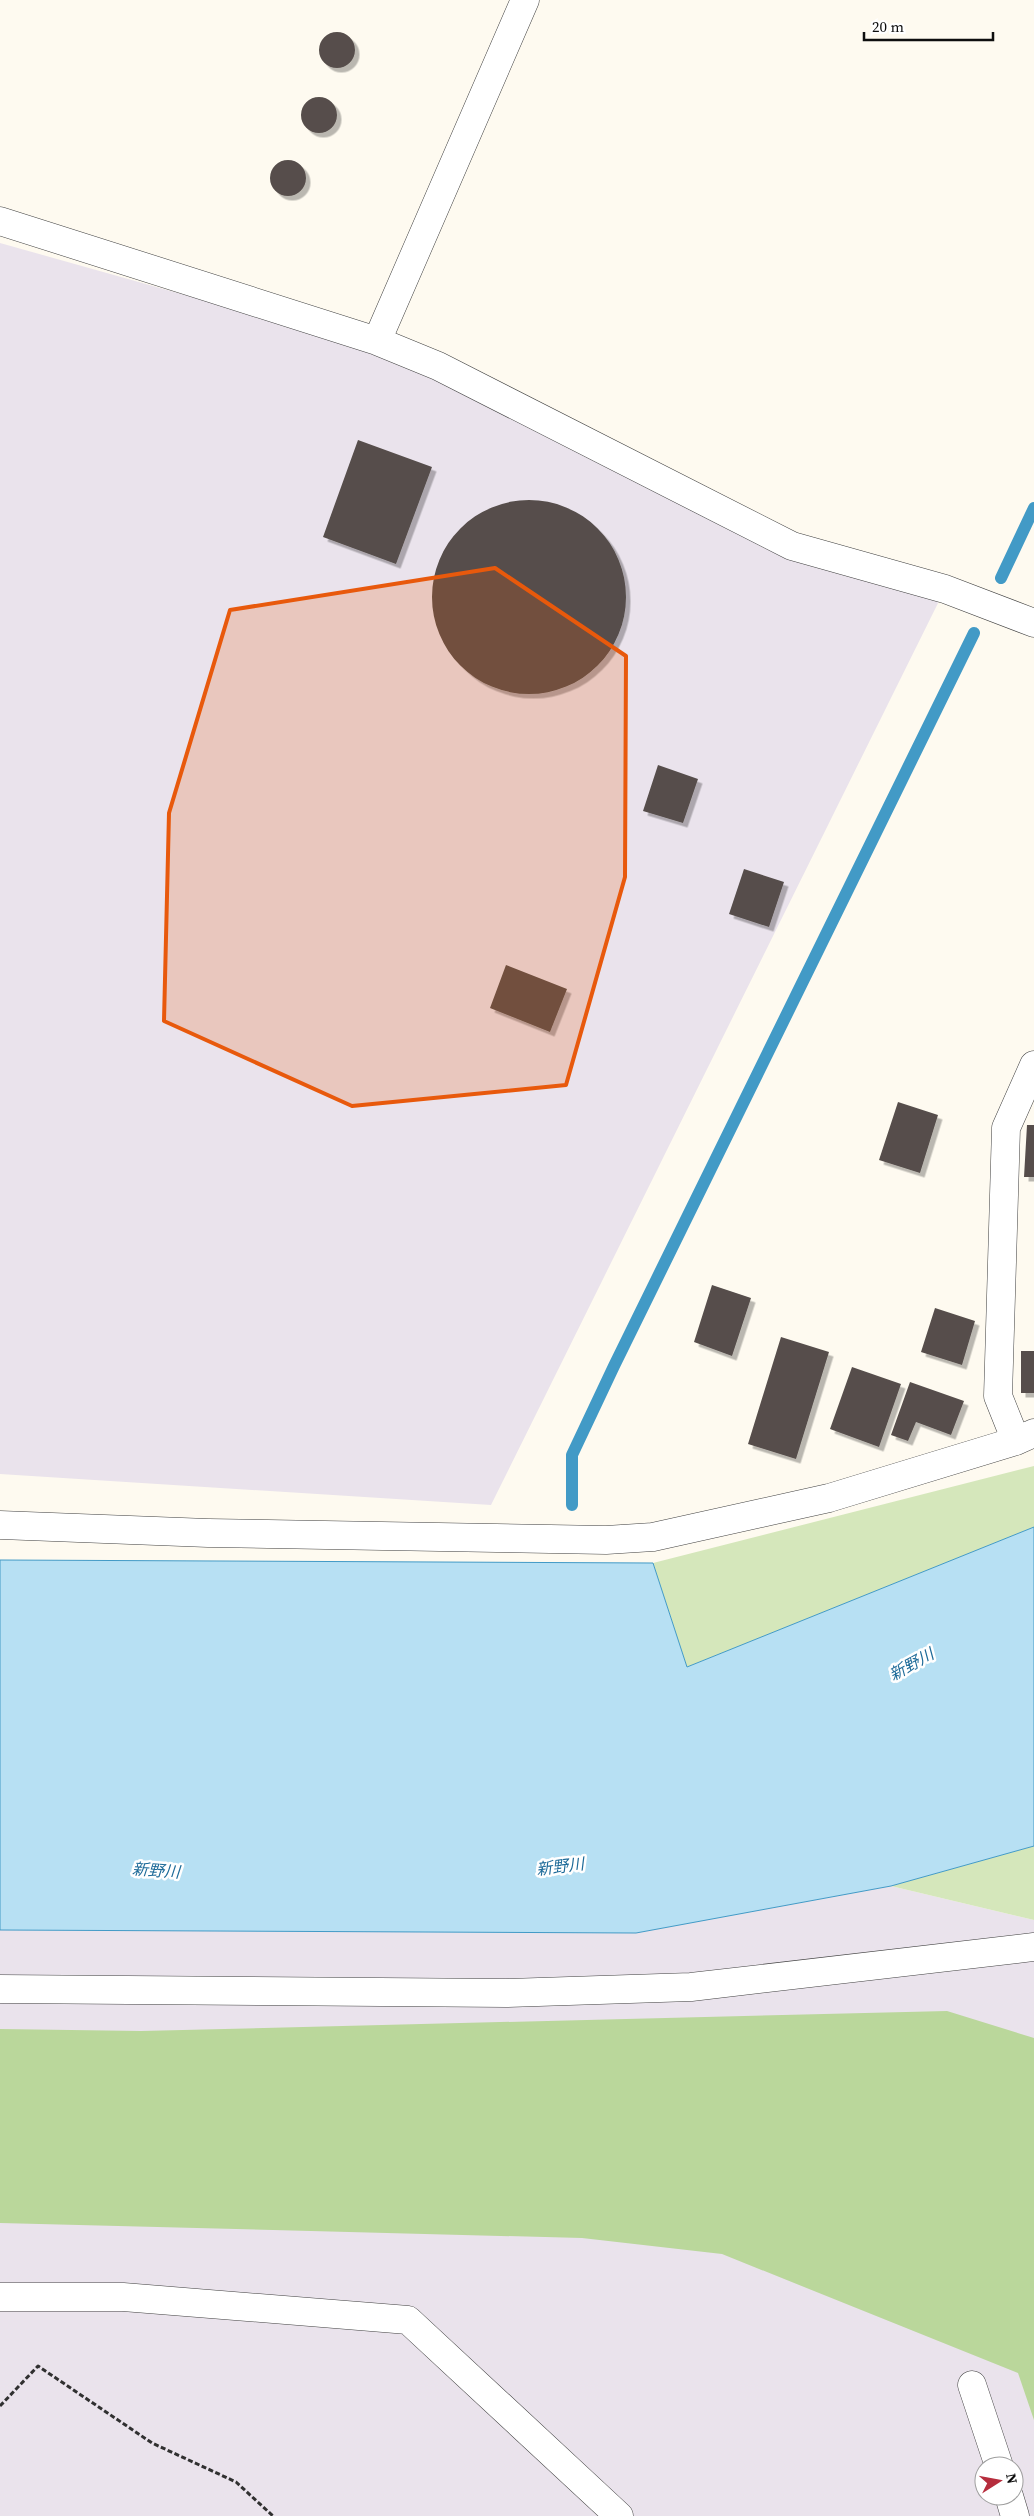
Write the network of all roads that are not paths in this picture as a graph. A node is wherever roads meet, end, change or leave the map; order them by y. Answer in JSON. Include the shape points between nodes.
{"nodes":[{"id":1,"x":525,"y":0,"type":"edge"},
{"id":2,"x":0,"y":221,"type":"edge"},
{"id":3,"x":377,"y":341,"type":"junction"},
{"id":4,"x":1034,"y":623,"type":"edge"},
{"id":5,"x":1034,"y":1065,"type":"edge"},
{"id":6,"x":1025,"y":1437,"type":"edge"},
{"id":7,"x":0,"y":1525,"type":"edge"},
{"id":8,"x":1034,"y":1947,"type":"edge"},
{"id":9,"x":0,"y":1989,"type":"edge"},
{"id":10,"x":0,"y":2297,"type":"edge"},
{"id":11,"x":972,"y":2385,"type":"dead end"},
{"id":12,"x":996,"y":2456,"type":"edge"},
{"id":13,"x":619,"y":2516,"type":"edge"}],
"edges":[{"from":1,"to":3,"type":"street"},
{"from":2,"to":3,"type":"street"},
{"from":3,"to":4,"type":"street","via":[[438,366],[792,546],[945,589]]},
{"from":5,"to":6,"type":"street","via":[[1006,1128],[998,1396]]},
{"from":6,"to":7,"type":"street","via":[[829,1498],[653,1537],[606,1540],[208,1533]]},
{"from":8,"to":9,"type":"street","via":[[691,1987],[506,1992]]},
{"from":10,"to":13,"type":"street","via":[[123,2298],[408,2320]]},
{"from":11,"to":12,"type":"street"}]}
